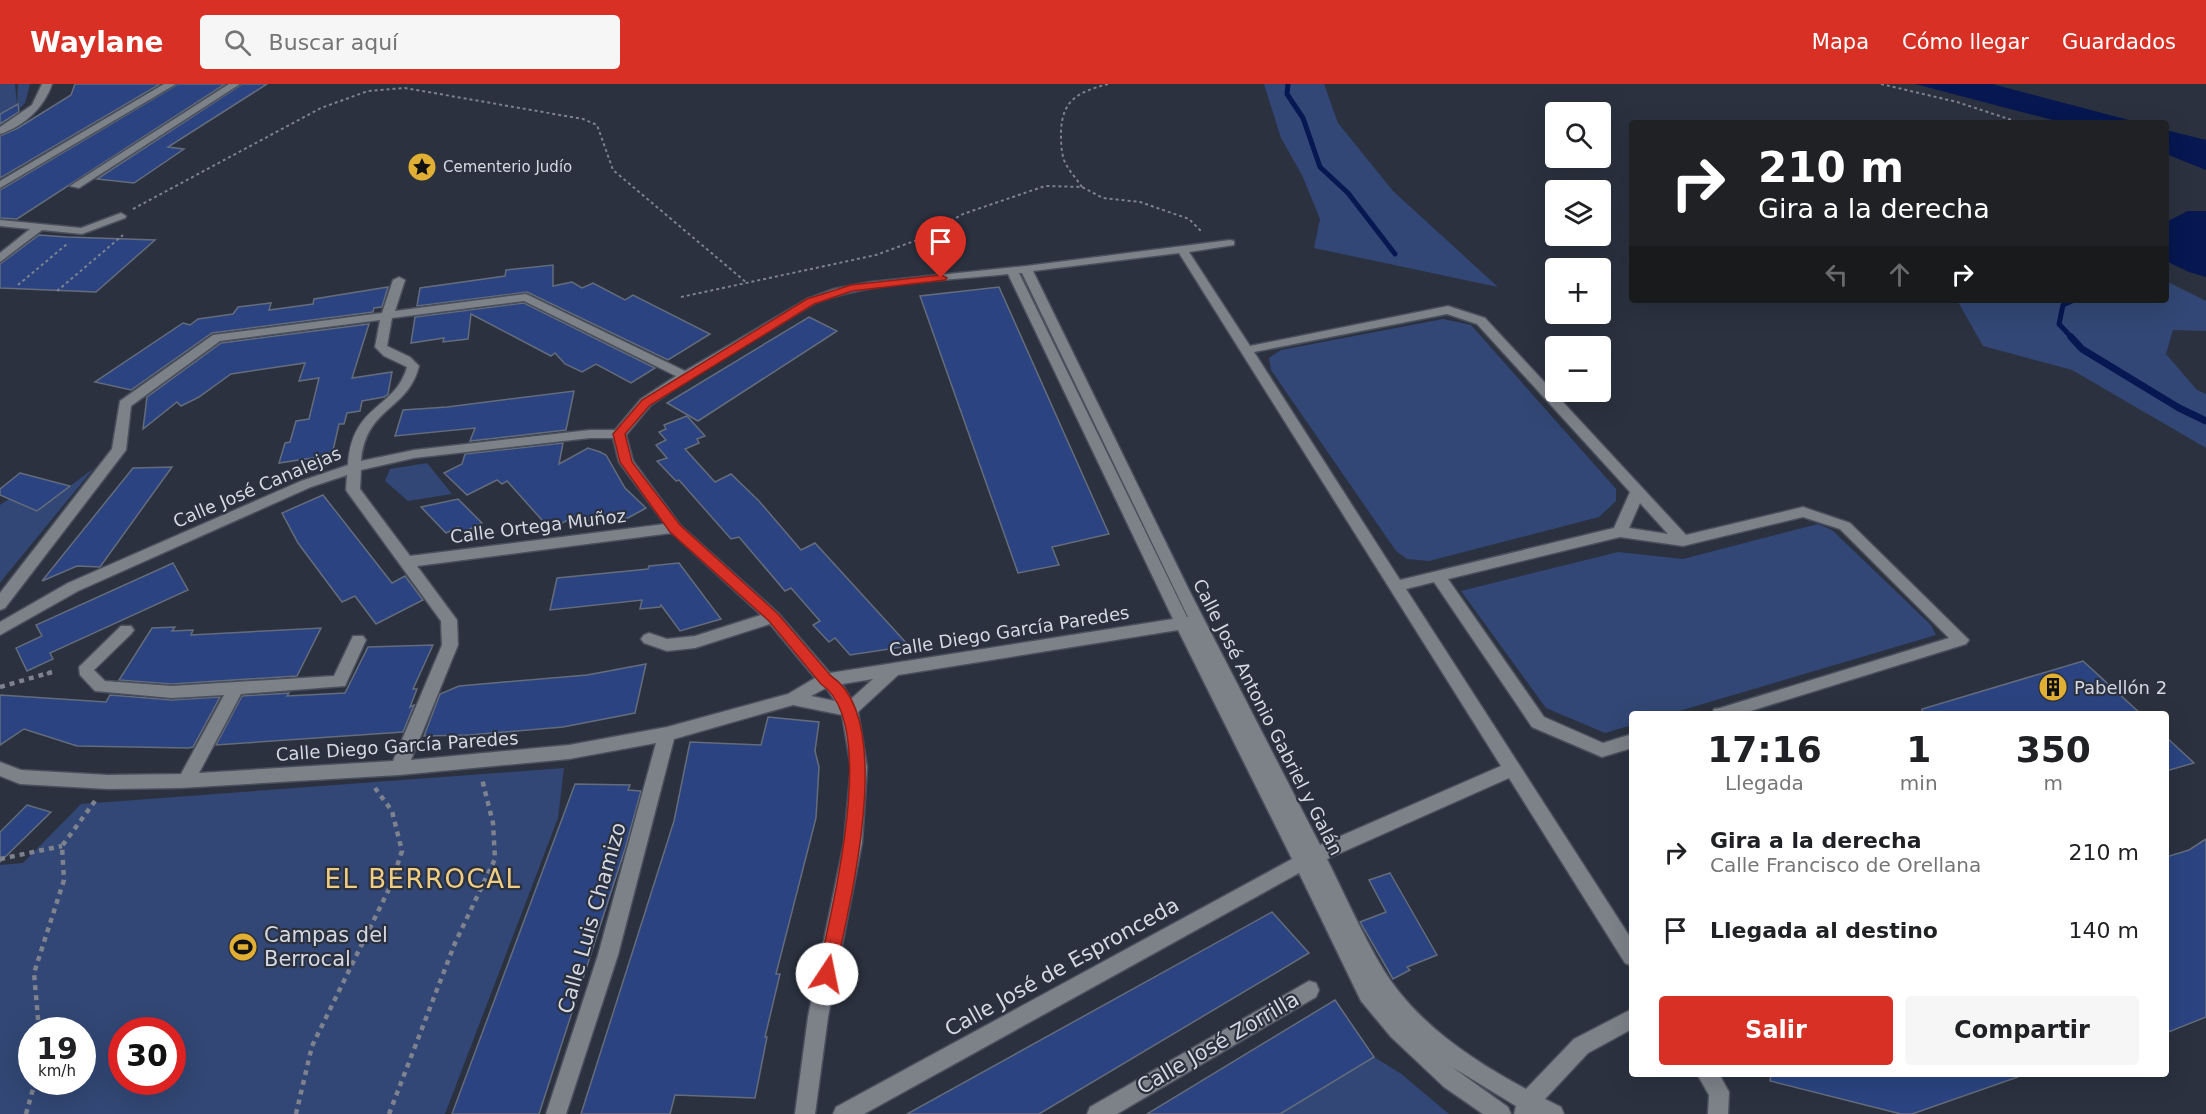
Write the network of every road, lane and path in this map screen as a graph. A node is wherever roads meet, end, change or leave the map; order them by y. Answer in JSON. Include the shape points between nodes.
{"nodes":[{"id":1,"x":47,"y":84,"type":"edge"},
{"id":2,"x":171,"y":84,"type":"edge"},
{"id":3,"x":235,"y":84,"type":"edge"},
{"id":4,"x":1108,"y":84,"type":"edge"},
{"id":5,"x":1881,"y":84,"type":"edge"},
{"id":6,"x":2012,"y":120,"type":"edge"},
{"id":7,"x":0,"y":131,"type":"edge"},
{"id":8,"x":0,"y":185,"type":"edge"},
{"id":9,"x":75,"y":186,"type":"dead end"},
{"id":10,"x":1082,"y":187,"type":"junction"},
{"id":11,"x":121,"y":216,"type":"joint"},
{"id":12,"x":0,"y":223,"type":"edge"},
{"id":13,"x":39,"y":227,"type":"junction"},
{"id":14,"x":82,"y":231,"type":"junction"},
{"id":15,"x":123,"y":235,"type":"dead end"},
{"id":16,"x":1230,"y":243,"type":"dead end"},
{"id":17,"x":1216,"y":245,"type":"junction"},
{"id":18,"x":1182,"y":249,"type":"junction"},
{"id":19,"x":0,"y":260,"type":"edge"},
{"id":20,"x":1019,"y":270,"type":"junction"},
{"id":21,"x":399,"y":280,"type":"dead end"},
{"id":22,"x":747,"y":283,"type":"junction"},
{"id":23,"x":18,"y":285,"type":"dead end"},
{"id":24,"x":57,"y":291,"type":"dead end"},
{"id":25,"x":681,"y":297,"type":"dead end"},
{"id":26,"x":387,"y":316,"type":"junction"},
{"id":27,"x":1246,"y":350,"type":"junction"},
{"id":28,"x":685,"y":376,"type":"junction"},
{"id":29,"x":619,"y":434,"type":"junction"},
{"id":30,"x":355,"y":467,"type":"junction"},
{"id":31,"x":1637,"y":493,"type":"junction"},
{"id":32,"x":675,"y":528,"type":"junction"},
{"id":33,"x":1620,"y":532,"type":"junction"},
{"id":34,"x":1683,"y":541,"type":"junction"},
{"id":35,"x":406,"y":562,"type":"junction"},
{"id":36,"x":1438,"y":576,"type":"junction"},
{"id":37,"x":1396,"y":586,"type":"junction"},
{"id":38,"x":10,"y":592,"type":"junction"},
{"id":39,"x":42,"y":603,"type":"junction"},
{"id":40,"x":0,"y":604,"type":"edge"},
{"id":41,"x":773,"y":617,"type":"junction"},
{"id":42,"x":1190,"y":621,"type":"junction"},
{"id":43,"x":0,"y":629,"type":"edge"},
{"id":44,"x":126,"y":630,"type":"dead end"},
{"id":45,"x":649,"y":639,"type":"dead end"},
{"id":46,"x":358,"y":640,"type":"dead end"},
{"id":47,"x":894,"y":669,"type":"junction"},
{"id":48,"x":52,"y":672,"type":"dead end"},
{"id":49,"x":826,"y":680,"type":"junction"},
{"id":50,"x":0,"y":687,"type":"edge"},
{"id":51,"x":236,"y":689,"type":"junction"},
{"id":52,"x":793,"y":699,"type":"junction"},
{"id":53,"x":849,"y":710,"type":"junction"},
{"id":54,"x":1730,"y":711,"type":"edge"},
{"id":55,"x":667,"y":734,"type":"junction"},
{"id":56,"x":1629,"y":742,"type":"edge"},
{"id":57,"x":477,"y":761,"type":"junction"},
{"id":58,"x":399,"y":768,"type":"junction"},
{"id":59,"x":0,"y":769,"type":"edge"},
{"id":60,"x":1513,"y":769,"type":"junction"},
{"id":61,"x":362,"y":770,"type":"junction"},
{"id":62,"x":186,"y":780,"type":"junction"},
{"id":63,"x":108,"y":783,"type":"junction"},
{"id":64,"x":62,"y":846,"type":"junction"},
{"id":65,"x":0,"y":859,"type":"edge"},
{"id":66,"x":1310,"y":859,"type":"junction"},
{"id":67,"x":1629,"y":952,"type":"edge"},
{"id":68,"x":1309,"y":990,"type":"dead end"},
{"id":69,"x":38,"y":1017,"type":"edge"},
{"id":70,"x":1629,"y":1021,"type":"edge"},
{"id":71,"x":1709,"y":1077,"type":"edge"},
{"id":72,"x":31,"y":1095,"type":"edge"},
{"id":73,"x":1526,"y":1108,"type":"edge"},
{"id":74,"x":848,"y":1113,"type":"edge"},
{"id":75,"x":26,"y":1114,"type":"edge"},
{"id":76,"x":296,"y":1114,"type":"edge"},
{"id":77,"x":389,"y":1114,"type":"edge"},
{"id":78,"x":556,"y":1114,"type":"edge"},
{"id":79,"x":805,"y":1114,"type":"edge"},
{"id":80,"x":1097,"y":1114,"type":"edge"},
{"id":81,"x":1501,"y":1114,"type":"edge"},
{"id":82,"x":1554,"y":1114,"type":"edge"},
{"id":83,"x":1718,"y":1114,"type":"edge"}],
"edges":[{"from":1,"to":7,"type":"street","via":[[35,109]]},
{"from":2,"to":8,"type":"street"},
{"from":3,"to":9,"type":"street"},
{"from":4,"to":10,"type":"path","via":[[1092,88],[1069,102],[1063,118],[1060,138],[1064,160]]},
{"from":5,"to":6,"type":"path"},
{"from":10,"to":17,"type":"path","via":[[1103,198],[1140,202],[1189,219]]},
{"from":10,"to":22,"type":"path","via":[[1045,186],[963,214],[917,240],[876,255]]},
{"from":11,"to":14,"type":"street"},
{"from":11,"to":22,"type":"path","via":[[321,108],[368,92],[405,88],[583,119],[597,125],[613,170]]},
{"from":12,"to":13,"type":"street"},
{"from":13,"to":14,"type":"street"},
{"from":13,"to":19,"type":"street"},
{"from":14,"to":23,"type":"path"},
{"from":15,"to":24,"type":"path"},
{"from":16,"to":17,"type":"street"},
{"from":17,"to":18,"type":"street"},
{"from":18,"to":20,"type":"street"},
{"from":18,"to":27,"type":"street"},
{"from":20,"to":28,"type":"street","via":[[834,292],[811,301]]},
{"from":20,"to":42,"type":"street","name":"Calle José Antonio Gabriel y Galán"},
{"from":21,"to":26,"type":"street"},
{"from":22,"to":25,"type":"path"},
{"from":26,"to":28,"type":"street","via":[[526,297]]},
{"from":26,"to":30,"type":"street","via":[[381,347],[409,360],[412,374],[405,388],[366,422],[360,432]]},
{"from":26,"to":38,"type":"street","via":[[217,338],[125,404],[119,450]]},
{"from":27,"to":31,"type":"street","via":[[1448,310],[1481,321]]},
{"from":27,"to":37,"type":"street"},
{"from":28,"to":29,"type":"street","via":[[646,402]]},
{"from":29,"to":30,"type":"street","name":"Calle José Canalejas","via":[[414,454]]},
{"from":29,"to":32,"type":"street","via":[[626,462]]},
{"from":30,"to":35,"type":"street","via":[[353,490]]},
{"from":30,"to":39,"type":"street","name":"Calle José Canalejas","via":[[306,484]]},
{"from":31,"to":33,"type":"street"},
{"from":31,"to":34,"type":"street"},
{"from":32,"to":35,"type":"street","name":"Calle Ortega Muñoz"},
{"from":32,"to":41,"type":"street"},
{"from":33,"to":34,"type":"street"},
{"from":33,"to":36,"type":"street"},
{"from":34,"to":54,"type":"street","via":[[1803,512],[1845,526],[1961,640]]},
{"from":35,"to":58,"type":"street","via":[[449,620],[450,645]]},
{"from":36,"to":37,"type":"street"},
{"from":36,"to":56,"type":"street","via":[[1538,722],[1602,750]]},
{"from":37,"to":60,"type":"street"},
{"from":38,"to":39,"type":"street","via":[[10,603],[15,608]]},
{"from":38,"to":40,"type":"street"},
{"from":39,"to":43,"type":"street","name":"Calle José Canalejas"},
{"from":41,"to":45,"type":"street","via":[[695,642],[667,645]]},
{"from":41,"to":49,"type":"street"},
{"from":42,"to":47,"type":"street","name":"Calle Diego García Paredes"},
{"from":42,"to":66,"type":"street","name":"Calle José Antonio Gabriel y Galán"},
{"from":44,"to":51,"type":"street","via":[[87,667],[89,676],[100,687],[172,692]]},
{"from":46,"to":51,"type":"street","via":[[339,682]]},
{"from":47,"to":49,"type":"street","name":"Calle Diego García Paredes"},
{"from":47,"to":53,"type":"street"},
{"from":48,"to":50,"type":"path"},
{"from":49,"to":52,"type":"street"},
{"from":49,"to":53,"type":"street","via":[[834,685]]},
{"from":51,"to":62,"type":"street"},
{"from":52,"to":53,"type":"street"},
{"from":52,"to":55,"type":"street","name":"Calle Diego García Paredes"},
{"from":53,"to":79,"type":"street","via":[[859,767],[853,843],[818,1017]]},
{"from":55,"to":57,"type":"street","name":"Calle Diego García Paredes","via":[[569,752]]},
{"from":55,"to":78,"type":"street","name":"Calle Luis Chamizo","via":[[608,955]]},
{"from":57,"to":58,"type":"street","name":"Calle Diego García Paredes"},
{"from":57,"to":77,"type":"path","via":[[493,823],[495,859],[455,943]]},
{"from":58,"to":61,"type":"street","name":"Calle Diego García Paredes"},
{"from":59,"to":63,"type":"street","name":"Calle Diego García Paredes","via":[[20,777]]},
{"from":60,"to":66,"type":"street","name":"Calle José de Espronceda"},
{"from":60,"to":67,"type":"street"},
{"from":61,"to":62,"type":"street","name":"Calle Diego García Paredes"},
{"from":61,"to":76,"type":"path","via":[[392,811],[402,851],[385,897],[312,1046]]},
{"from":62,"to":63,"type":"street","name":"Calle Diego García Paredes"},
{"from":63,"to":64,"type":"path"},
{"from":64,"to":65,"type":"path"},
{"from":64,"to":69,"type":"path","via":[[64,880],[34,973]]},
{"from":66,"to":73,"type":"street","name":"Calle José Antonio Gabriel y Galán","via":[[1377,977],[1413,1022],[1454,1058]]},
{"from":66,"to":74,"type":"street","name":"Calle José de Espronceda"},
{"from":66,"to":81,"type":"street","name":"Calle José Antonio Gabriel y Galán","via":[[1332,925],[1368,994],[1398,1030],[1451,1080]]},
{"from":68,"to":80,"type":"street","name":"Calle José Zorrilla"},
{"from":70,"to":73,"type":"street","via":[[1581,1046]]},
{"from":71,"to":83,"type":"street","via":[[1719,1092]]},
{"from":72,"to":75,"type":"path"},
{"from":73,"to":82,"type":"street","name":"Calle José Antonio Gabriel y Galán"}]}
